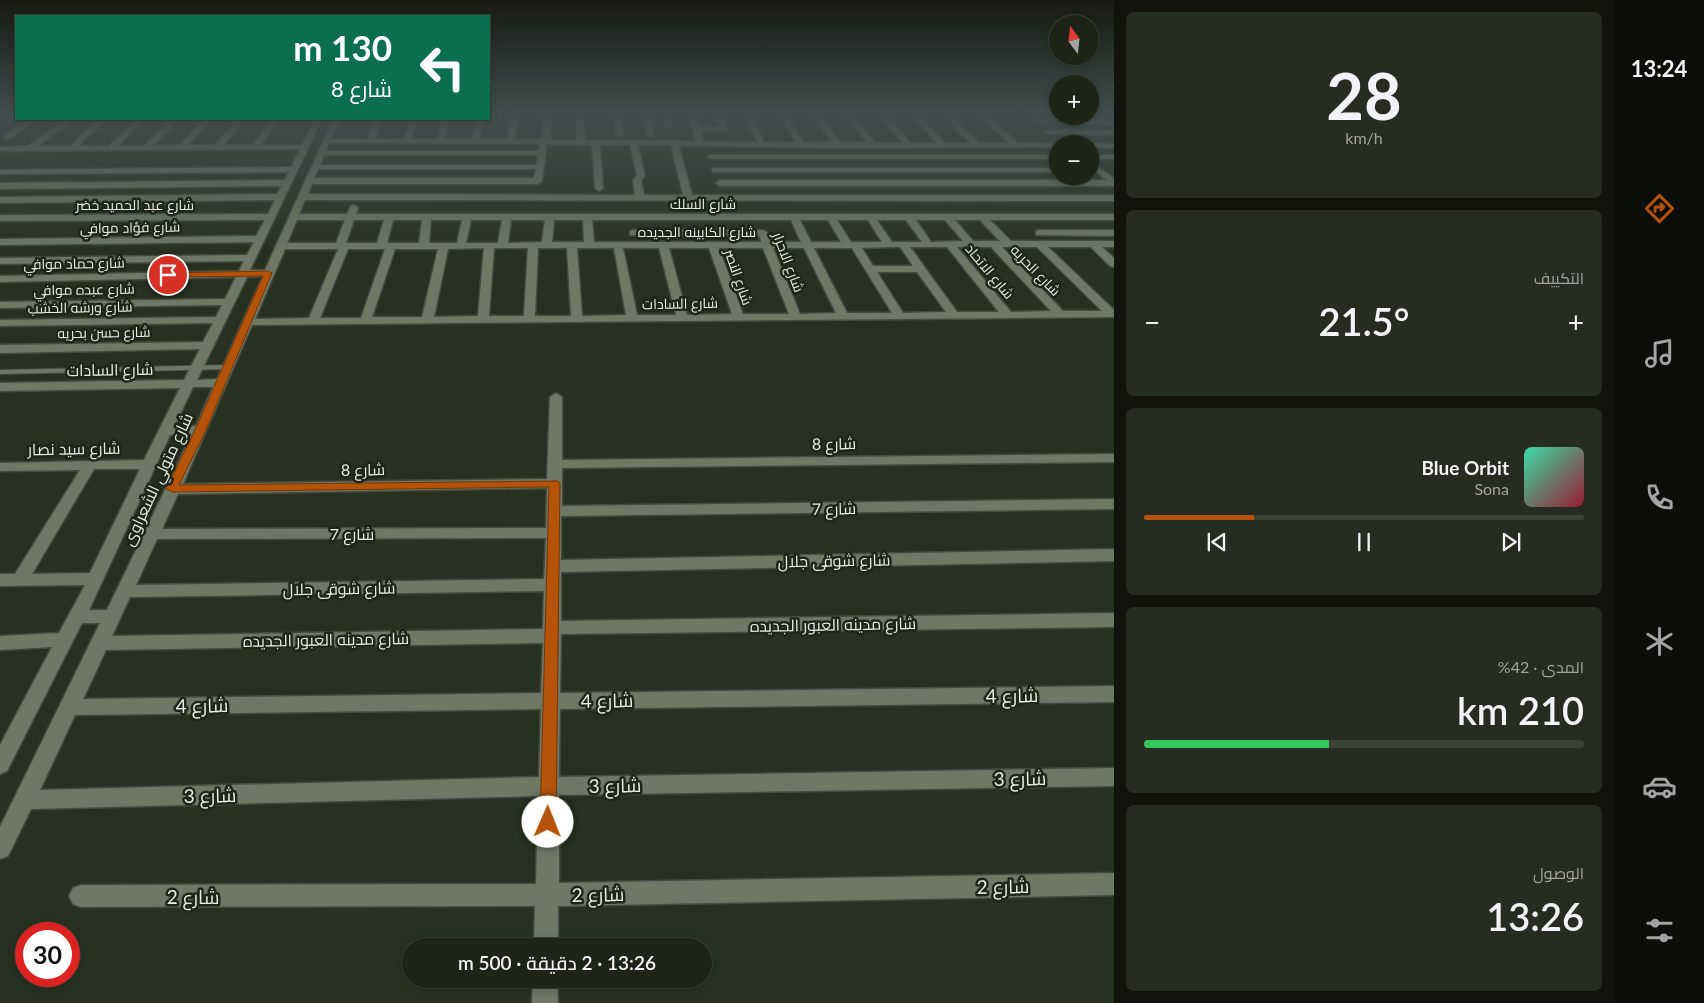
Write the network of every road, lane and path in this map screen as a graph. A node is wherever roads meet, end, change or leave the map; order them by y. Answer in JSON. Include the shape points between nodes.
{"nodes":[{"id":1,"x":44,"y":161,"type":"edge"},
{"id":2,"x":92,"y":161,"type":"edge"},
{"id":3,"x":136,"y":161,"type":"edge"},
{"id":4,"x":181,"y":161,"type":"edge"},
{"id":5,"x":297,"y":161,"type":"edge"},
{"id":6,"x":317,"y":161,"type":"edge"},
{"id":7,"x":444,"y":161,"type":"edge"},
{"id":8,"x":541,"y":161,"type":"edge"},
{"id":9,"x":597,"y":161,"type":"edge"},
{"id":10,"x":637,"y":161,"type":"edge"},
{"id":11,"x":679,"y":161,"type":"edge"},
{"id":12,"x":713,"y":161,"type":"edge"},
{"id":13,"x":859,"y":161,"type":"edge"},
{"id":14,"x":221,"y":162,"type":"dead end"},
{"id":15,"x":315,"y":167,"type":"junction"},
{"id":16,"x":441,"y":167,"type":"junction"},
{"id":17,"x":541,"y":167,"type":"junction"},
{"id":18,"x":1099,"y":168,"type":"edge"},
{"id":19,"x":1114,"y":169,"type":"edge"},
{"id":20,"x":172,"y":170,"type":"junction"},
{"id":21,"x":215,"y":170,"type":"junction"},
{"id":22,"x":293,"y":170,"type":"junction"},
{"id":23,"x":715,"y":170,"type":"junction"},
{"id":24,"x":865,"y":170,"type":"junction"},
{"id":25,"x":1049,"y":170,"type":"edge"},
{"id":26,"x":79,"y":171,"type":"junction"},
{"id":27,"x":127,"y":171,"type":"junction"},
{"id":28,"x":0,"y":172,"type":"edge"},
{"id":29,"x":30,"y":172,"type":"junction"},
{"id":30,"x":1099,"y":172,"type":"edge"},
{"id":31,"x":308,"y":181,"type":"junction"},
{"id":32,"x":438,"y":181,"type":"junction"},
{"id":33,"x":1114,"y":182,"type":"edge"},
{"id":34,"x":286,"y":183,"type":"junction"},
{"id":35,"x":720,"y":183,"type":"junction"},
{"id":36,"x":874,"y":183,"type":"junction"},
{"id":37,"x":61,"y":185,"type":"junction"},
{"id":38,"x":0,"y":186,"type":"edge"},
{"id":39,"x":599,"y":188,"type":"dead end"},
{"id":40,"x":301,"y":197,"type":"junction"},
{"id":41,"x":358,"y":197,"type":"junction"},
{"id":42,"x":280,"y":198,"type":"junction"},
{"id":43,"x":640,"y":198,"type":"junction"},
{"id":44,"x":688,"y":198,"type":"junction"},
{"id":45,"x":726,"y":198,"type":"junction"},
{"id":46,"x":1114,"y":198,"type":"edge"},
{"id":47,"x":885,"y":199,"type":"junction"},
{"id":48,"x":0,"y":200,"type":"edge"},
{"id":49,"x":44,"y":200,"type":"junction"},
{"id":50,"x":292,"y":217,"type":"junction"},
{"id":51,"x":351,"y":217,"type":"junction"},
{"id":52,"x":389,"y":217,"type":"junction"},
{"id":53,"x":427,"y":217,"type":"junction"},
{"id":54,"x":467,"y":217,"type":"junction"},
{"id":55,"x":507,"y":217,"type":"junction"},
{"id":56,"x":550,"y":217,"type":"junction"},
{"id":57,"x":588,"y":217,"type":"junction"},
{"id":58,"x":631,"y":217,"type":"junction"},
{"id":59,"x":756,"y":217,"type":"junction"},
{"id":60,"x":794,"y":217,"type":"junction"},
{"id":61,"x":831,"y":217,"type":"junction"},
{"id":62,"x":871,"y":217,"type":"junction"},
{"id":63,"x":898,"y":217,"type":"junction"},
{"id":64,"x":909,"y":217,"type":"junction"},
{"id":65,"x":948,"y":217,"type":"junction"},
{"id":66,"x":982,"y":217,"type":"junction"},
{"id":67,"x":1023,"y":217,"type":"junction"},
{"id":68,"x":1114,"y":217,"type":"edge"},
{"id":69,"x":53,"y":218,"type":"junction"},
{"id":70,"x":102,"y":218,"type":"junction"},
{"id":71,"x":182,"y":218,"type":"junction"},
{"id":72,"x":221,"y":218,"type":"junction"},
{"id":73,"x":270,"y":218,"type":"junction"},
{"id":74,"x":2,"y":219,"type":"edge"},
{"id":75,"x":41,"y":230,"type":"dead end"},
{"id":76,"x":92,"y":230,"type":"dead end"},
{"id":77,"x":213,"y":230,"type":"dead end"},
{"id":78,"x":173,"y":231,"type":"dead end"},
{"id":79,"x":633,"y":233,"type":"junction"},
{"id":80,"x":763,"y":233,"type":"junction"},
{"id":81,"x":1114,"y":233,"type":"edge"},
{"id":82,"x":260,"y":239,"type":"junction"},
{"id":83,"x":1043,"y":240,"type":"junction"},
{"id":84,"x":0,"y":242,"type":"edge"},
{"id":85,"x":993,"y":244,"type":"junction"},
{"id":86,"x":1008,"y":244,"type":"junction"},
{"id":87,"x":1093,"y":244,"type":"junction"},
{"id":88,"x":1114,"y":244,"type":"edge"},
{"id":89,"x":444,"y":245,"type":"junction"},
{"id":90,"x":461,"y":245,"type":"junction"},
{"id":91,"x":489,"y":245,"type":"junction"},
{"id":92,"x":503,"y":245,"type":"junction"},
{"id":93,"x":533,"y":245,"type":"junction"},
{"id":94,"x":548,"y":245,"type":"junction"},
{"id":95,"x":572,"y":245,"type":"junction"},
{"id":96,"x":589,"y":245,"type":"junction"},
{"id":97,"x":618,"y":245,"type":"junction"},
{"id":98,"x":634,"y":245,"type":"junction"},
{"id":99,"x":664,"y":245,"type":"junction"},
{"id":100,"x":713,"y":245,"type":"junction"},
{"id":101,"x":767,"y":245,"type":"junction"},
{"id":102,"x":806,"y":245,"type":"junction"},
{"id":103,"x":851,"y":245,"type":"junction"},
{"id":104,"x":890,"y":245,"type":"junction"},
{"id":105,"x":903,"y":245,"type":"junction"},
{"id":106,"x":929,"y":245,"type":"junction"},
{"id":107,"x":950,"y":245,"type":"junction"},
{"id":108,"x":971,"y":245,"type":"junction"},
{"id":109,"x":280,"y":246,"type":"junction"},
{"id":110,"x":342,"y":246,"type":"junction"},
{"id":111,"x":386,"y":246,"type":"junction"},
{"id":112,"x":424,"y":246,"type":"junction"},
{"id":113,"x":251,"y":258,"type":"junction"},
{"id":114,"x":0,"y":261,"type":"edge"},
{"id":115,"x":1114,"y":264,"type":"edge"},
{"id":116,"x":871,"y":269,"type":"junction"},
{"id":117,"x":920,"y":269,"type":"junction"},
{"id":118,"x":268,"y":273,"type":"junction"},
{"id":119,"x":243,"y":274,"type":"junction"},
{"id":120,"x":0,"y":278,"type":"edge"},
{"id":121,"x":229,"y":302,"type":"junction"},
{"id":122,"x":0,"y":305,"type":"edge"},
{"id":123,"x":1113,"y":314,"type":"edge"},
{"id":124,"x":1008,"y":315,"type":"junction"},
{"id":125,"x":1060,"y":315,"type":"junction"},
{"id":126,"x":900,"y":316,"type":"junction"},
{"id":127,"x":954,"y":316,"type":"junction"},
{"id":128,"x":796,"y":317,"type":"junction"},
{"id":129,"x":843,"y":317,"type":"junction"},
{"id":130,"x":682,"y":318,"type":"junction"},
{"id":131,"x":739,"y":318,"type":"junction"},
{"id":132,"x":577,"y":319,"type":"junction"},
{"id":133,"x":632,"y":319,"type":"junction"},
{"id":134,"x":220,"y":320,"type":"junction"},
{"id":135,"x":482,"y":320,"type":"junction"},
{"id":136,"x":529,"y":320,"type":"junction"},
{"id":137,"x":365,"y":321,"type":"junction"},
{"id":138,"x":428,"y":321,"type":"junction"},
{"id":139,"x":247,"y":322,"type":"junction"},
{"id":140,"x":313,"y":322,"type":"junction"},
{"id":141,"x":0,"y":323,"type":"edge"},
{"id":142,"x":208,"y":345,"type":"junction"},
{"id":143,"x":0,"y":349,"type":"edge"},
{"id":144,"x":227,"y":367,"type":"junction"},
{"id":145,"x":197,"y":368,"type":"junction"},
{"id":146,"x":0,"y":372,"type":"edge"},
{"id":147,"x":189,"y":383,"type":"junction"},
{"id":148,"x":221,"y":383,"type":"junction"},
{"id":149,"x":0,"y":387,"type":"edge"},
{"id":150,"x":556,"y":397,"type":"dead end"},
{"id":151,"x":200,"y":430,"type":"junction"},
{"id":152,"x":166,"y":431,"type":"junction"},
{"id":153,"x":1114,"y":458,"type":"edge"},
{"id":154,"x":150,"y":464,"type":"junction"},
{"id":155,"x":555,"y":464,"type":"junction"},
{"id":156,"x":90,"y":465,"type":"junction"},
{"id":157,"x":2,"y":470,"type":"edge"},
{"id":158,"x":554,"y":483,"type":"junction"},
{"id":159,"x":172,"y":489,"type":"junction"},
{"id":160,"x":1114,"y":504,"type":"edge"},
{"id":161,"x":554,"y":511,"type":"junction"},
{"id":162,"x":554,"y":533,"type":"junction"},
{"id":163,"x":150,"y":534,"type":"junction"},
{"id":164,"x":1114,"y":555,"type":"edge"},
{"id":165,"x":553,"y":566,"type":"junction"},
{"id":166,"x":96,"y":579,"type":"junction"},
{"id":167,"x":0,"y":580,"type":"edge"},
{"id":168,"x":20,"y":580,"type":"junction"},
{"id":169,"x":553,"y":585,"type":"junction"},
{"id":170,"x":125,"y":591,"type":"junction"},
{"id":171,"x":113,"y":616,"type":"junction"},
{"id":172,"x":76,"y":617,"type":"junction"},
{"id":173,"x":1114,"y":620,"type":"edge"},
{"id":174,"x":551,"y":632,"type":"junction"},
{"id":175,"x":64,"y":640,"type":"junction"},
{"id":176,"x":100,"y":642,"type":"junction"},
{"id":177,"x":0,"y":643,"type":"edge"},
{"id":178,"x":1114,"y":694,"type":"edge"},
{"id":179,"x":550,"y":700,"type":"junction"},
{"id":180,"x":69,"y":707,"type":"junction"},
{"id":181,"x":0,"y":765,"type":"edge"},
{"id":182,"x":1114,"y":777,"type":"edge"},
{"id":183,"x":549,"y":786,"type":"junction"},
{"id":184,"x":26,"y":800,"type":"junction"},
{"id":185,"x":0,"y":849,"type":"edge"},
{"id":186,"x":1114,"y":884,"type":"edge"},
{"id":187,"x":547,"y":895,"type":"junction"},
{"id":188,"x":81,"y":896,"type":"dead end"},
{"id":189,"x":546,"y":938,"type":"edge"},
{"id":190,"x":545,"y":988,"type":"edge"},
{"id":191,"x":545,"y":1003,"type":"edge"}],
"edges":[{"from":1,"to":29,"type":"street"},
{"from":2,"to":26,"type":"street"},
{"from":3,"to":27,"type":"street"},
{"from":4,"to":20,"type":"street"},
{"from":5,"to":22,"type":"street","name":"شارع متولي الشعراوى"},
{"from":6,"to":15,"type":"street","name":"شارع متولي الشعراوى"},
{"from":7,"to":16,"type":"street"},
{"from":8,"to":17,"type":"street"},
{"from":9,"to":39,"type":"street"},
{"from":10,"to":43,"type":"street","via":[[641,176],[637,180]]},
{"from":11,"to":44,"type":"street"},
{"from":12,"to":23,"type":"street"},
{"from":13,"to":24,"type":"street"},
{"from":14,"to":21,"type":"street"},
{"from":15,"to":16,"type":"street"},
{"from":15,"to":31,"type":"street","name":"شارع متولي الشعراوى"},
{"from":16,"to":17,"type":"street"},
{"from":16,"to":32,"type":"street"},
{"from":17,"to":32,"type":"street","via":[[540,180],[535,181]]},
{"from":18,"to":19,"type":"street"},
{"from":20,"to":21,"type":"street"},
{"from":20,"to":27,"type":"street"},
{"from":21,"to":22,"type":"street","via":[[264,166]]},
{"from":22,"to":34,"type":"street","name":"شارع متولي الشعراوى"},
{"from":23,"to":24,"type":"street"},
{"from":23,"to":35,"type":"street"},
{"from":24,"to":25,"type":"street"},
{"from":24,"to":36,"type":"street"},
{"from":26,"to":27,"type":"street"},
{"from":26,"to":29,"type":"street"},
{"from":26,"to":37,"type":"street"},
{"from":28,"to":29,"type":"street"},
{"from":30,"to":33,"type":"street"},
{"from":31,"to":32,"type":"street"},
{"from":31,"to":40,"type":"street","name":"شارع متولي الشعراوى"},
{"from":33,"to":36,"type":"street"},
{"from":34,"to":37,"type":"street"},
{"from":34,"to":42,"type":"street","name":"شارع متولي الشعراوى"},
{"from":35,"to":36,"type":"street"},
{"from":35,"to":45,"type":"street"},
{"from":36,"to":47,"type":"street"},
{"from":37,"to":38,"type":"street"},
{"from":37,"to":49,"type":"street"},
{"from":40,"to":41,"type":"street"},
{"from":40,"to":50,"type":"street","name":"شارع متولي الشعراوى"},
{"from":41,"to":43,"type":"street"},
{"from":41,"to":51,"type":"street"},
{"from":42,"to":49,"type":"street"},
{"from":42,"to":73,"type":"street","name":"شارع متولي الشعراوى"},
{"from":43,"to":44,"type":"street"},
{"from":44,"to":45,"type":"street"},
{"from":45,"to":47,"type":"street"},
{"from":46,"to":47,"type":"street"},
{"from":47,"to":63,"type":"street"},
{"from":48,"to":49,"type":"street"},
{"from":50,"to":51,"type":"street","name":"شارع السلك"},
{"from":50,"to":109,"type":"street","name":"شارع متولي الشعراوى"},
{"from":51,"to":52,"type":"street","name":"شارع السلك"},
{"from":51,"to":110,"type":"street"},
{"from":52,"to":53,"type":"street","name":"شارع السلك"},
{"from":52,"to":111,"type":"street"},
{"from":53,"to":54,"type":"street","name":"شارع السلك"},
{"from":53,"to":112,"type":"street"},
{"from":54,"to":55,"type":"street","name":"شارع السلك"},
{"from":54,"to":90,"type":"street"},
{"from":55,"to":56,"type":"street","name":"شارع السلك"},
{"from":55,"to":92,"type":"street"},
{"from":56,"to":57,"type":"street","name":"شارع السلك"},
{"from":56,"to":94,"type":"street"},
{"from":57,"to":58,"type":"street","name":"شارع السلك"},
{"from":57,"to":96,"type":"street"},
{"from":58,"to":59,"type":"street","name":"شارع السلك"},
{"from":58,"to":79,"type":"street"},
{"from":59,"to":60,"type":"street","name":"شارع السلك"},
{"from":59,"to":80,"type":"street","name":"شارع الاحرار"},
{"from":60,"to":61,"type":"street","name":"شارع السلك"},
{"from":60,"to":102,"type":"street"},
{"from":61,"to":62,"type":"street","name":"شارع السلك"},
{"from":61,"to":103,"type":"street"},
{"from":62,"to":63,"type":"street","name":"شارع السلك"},
{"from":62,"to":104,"type":"street"},
{"from":63,"to":64,"type":"street","name":"شارع السلك"},
{"from":64,"to":65,"type":"street","name":"شارع السلك"},
{"from":64,"to":106,"type":"street"},
{"from":65,"to":66,"type":"street","name":"شارع السلك"},
{"from":65,"to":108,"type":"street"},
{"from":66,"to":67,"type":"street","name":"شارع السلك"},
{"from":66,"to":86,"type":"street"},
{"from":67,"to":68,"type":"street","name":"شارع السلك"},
{"from":67,"to":83,"type":"street"},
{"from":69,"to":70,"type":"street","name":"شارع عبد الحميد خضر"},
{"from":69,"to":74,"type":"street","name":"شارع عبد الحميد خضر"},
{"from":69,"to":75,"type":"street"},
{"from":70,"to":71,"type":"street","name":"شارع عبد الحميد خضر","via":[[144,221]]},
{"from":70,"to":76,"type":"street"},
{"from":71,"to":72,"type":"street","name":"شارع عبد الحميد خضر"},
{"from":71,"to":78,"type":"street"},
{"from":72,"to":73,"type":"street","name":"شارع عبد الحميد خضر"},
{"from":72,"to":77,"type":"street"},
{"from":73,"to":82,"type":"street","name":"شارع متولي الشعراوى"},
{"from":79,"to":80,"type":"street"},
{"from":79,"to":98,"type":"street"},
{"from":80,"to":101,"type":"street","name":"شارع الاحرار"},
{"from":81,"to":83,"type":"street"},
{"from":82,"to":84,"type":"street","name":"شارع فؤاد موافي"},
{"from":82,"to":113,"type":"street","name":"شارع متولي الشعراوى"},
{"from":83,"to":86,"type":"street","name":"شارع الكابينه الجديده"},
{"from":83,"to":87,"type":"street","name":"شارع الكابينه الجديده"},
{"from":83,"to":123,"type":"street"},
{"from":85,"to":86,"type":"street","name":"شارع الكابينه الجديده"},
{"from":85,"to":108,"type":"street","name":"شارع الكابينه الجديده"},
{"from":85,"to":125,"type":"street","name":"شارع الحريه"},
{"from":87,"to":88,"type":"street","name":"شارع الكابينه الجديده"},
{"from":87,"to":115,"type":"street"},
{"from":89,"to":90,"type":"street","name":"شارع الكابينه الجديده"},
{"from":89,"to":112,"type":"street","name":"شارع الكابينه الجديده"},
{"from":89,"to":138,"type":"street"},
{"from":90,"to":91,"type":"street","name":"شارع الكابينه الجديده"},
{"from":91,"to":92,"type":"street","name":"شارع الكابينه الجديده"},
{"from":91,"to":135,"type":"street"},
{"from":92,"to":93,"type":"street","name":"شارع الكابينه الجديده"},
{"from":93,"to":94,"type":"street","name":"شارع الكابينه الجديده"},
{"from":93,"to":136,"type":"street"},
{"from":94,"to":95,"type":"street","name":"شارع الكابينه الجديده"},
{"from":95,"to":96,"type":"street","name":"شارع الكابينه الجديده"},
{"from":95,"to":132,"type":"street"},
{"from":96,"to":97,"type":"street","name":"شارع الكابينه الجديده"},
{"from":97,"to":98,"type":"street","name":"شارع الكابينه الجديده"},
{"from":97,"to":133,"type":"street"},
{"from":98,"to":99,"type":"street","name":"شارع الكابينه الجديده"},
{"from":99,"to":100,"type":"street","name":"شارع الكابينه الجديده"},
{"from":99,"to":130,"type":"street"},
{"from":100,"to":101,"type":"street","name":"شارع الكابينه الجديده"},
{"from":100,"to":131,"type":"street","name":"شارع النصر"},
{"from":101,"to":102,"type":"street","name":"شارع الكابينه الجديده"},
{"from":101,"to":128,"type":"street","name":"شارع الاحرار"},
{"from":102,"to":103,"type":"street","name":"شارع الكابينه الجديده"},
{"from":102,"to":129,"type":"street"},
{"from":103,"to":104,"type":"street","name":"شارع الكابينه الجديده"},
{"from":103,"to":116,"type":"street"},
{"from":104,"to":105,"type":"street","name":"شارع الكابينه الجديده"},
{"from":105,"to":106,"type":"street","name":"شارع الكابينه الجديده"},
{"from":105,"to":117,"type":"street"},
{"from":106,"to":107,"type":"street","name":"شارع الكابينه الجديده"},
{"from":107,"to":108,"type":"street","name":"شارع الكابينه الجديده"},
{"from":107,"to":124,"type":"street","name":"شارع الاتحاد"},
{"from":109,"to":110,"type":"street","name":"شارع الكابينه الجديده"},
{"from":109,"to":118,"type":"street","name":"شارع متولي الشعراوى"},
{"from":110,"to":111,"type":"street","name":"شارع الكابينه الجديده"},
{"from":110,"to":140,"type":"street"},
{"from":111,"to":112,"type":"street","name":"شارع الكابينه الجديده"},
{"from":111,"to":137,"type":"street"},
{"from":113,"to":114,"type":"street"},
{"from":113,"to":119,"type":"street","name":"شارع متولي الشعراوى"},
{"from":116,"to":117,"type":"street"},
{"from":116,"to":126,"type":"street"},
{"from":117,"to":127,"type":"street"},
{"from":118,"to":119,"type":"street","name":"شارع حماد موافي"},
{"from":118,"to":139,"type":"street","name":"شارع متولي الشعراوى"},
{"from":119,"to":120,"type":"street","name":"شارع حماد موافي"},
{"from":119,"to":121,"type":"street","name":"شارع متولي الشعراوى"},
{"from":121,"to":122,"type":"street","name":"شارع عبده موافي"},
{"from":121,"to":134,"type":"street","name":"شارع متولي الشعراوى"},
{"from":123,"to":125,"type":"street","name":"شارع السادات"},
{"from":124,"to":125,"type":"street","name":"شارع السادات"},
{"from":124,"to":127,"type":"street","name":"شارع السادات"},
{"from":126,"to":127,"type":"street","name":"شارع السادات"},
{"from":126,"to":129,"type":"street","name":"شارع السادات"},
{"from":128,"to":129,"type":"street","name":"شارع السادات"},
{"from":128,"to":131,"type":"street","name":"شارع السادات"},
{"from":130,"to":131,"type":"street","name":"شارع السادات"},
{"from":130,"to":133,"type":"street","name":"شارع السادات"},
{"from":132,"to":133,"type":"street","name":"شارع السادات"},
{"from":132,"to":136,"type":"street","name":"شارع السادات"},
{"from":134,"to":141,"type":"street","name":"شارع ورشه الخشب"},
{"from":134,"to":142,"type":"street","name":"شارع متولي الشعراوى"},
{"from":135,"to":136,"type":"street","name":"شارع السادات"},
{"from":135,"to":138,"type":"street","name":"شارع السادات"},
{"from":137,"to":138,"type":"street","name":"شارع السادات"},
{"from":137,"to":140,"type":"street","name":"شارع السادات"},
{"from":139,"to":140,"type":"street","name":"شارع السادات"},
{"from":139,"to":144,"type":"street","name":"شارع متولي الشعراوى"},
{"from":142,"to":143,"type":"street","name":"شارع حسن بحريه"},
{"from":142,"to":145,"type":"street","name":"شارع متولي الشعراوى"},
{"from":144,"to":145,"type":"lane"},
{"from":144,"to":148,"type":"street","name":"شارع متولي الشعراوى"},
{"from":145,"to":146,"type":"lane"},
{"from":145,"to":147,"type":"street","name":"شارع متولي الشعراوى"},
{"from":147,"to":148,"type":"street","name":"شارع السادات"},
{"from":147,"to":149,"type":"street","name":"شارع السادات"},
{"from":147,"to":152,"type":"street","name":"شارع متولي الشعراوى"},
{"from":148,"to":151,"type":"street","name":"شارع متولي الشعراوى"},
{"from":150,"to":155,"type":"street"},
{"from":151,"to":152,"type":"street"},
{"from":151,"to":159,"type":"street","name":"شارع متولي الشعراوى"},
{"from":152,"to":154,"type":"street","name":"شارع متولي الشعراوى"},
{"from":153,"to":155,"type":"street","name":"شارع 8"},
{"from":154,"to":156,"type":"street","name":"شارع سيد نصار"},
{"from":154,"to":166,"type":"street","name":"شارع متولي الشعراوى"},
{"from":155,"to":158,"type":"street"},
{"from":156,"to":157,"type":"street","name":"شارع سيد نصار"},
{"from":156,"to":168,"type":"street"},
{"from":158,"to":159,"type":"street","name":"شارع 8"},
{"from":158,"to":161,"type":"street"},
{"from":159,"to":163,"type":"street","name":"شارع متولي الشعراوى"},
{"from":160,"to":161,"type":"street","name":"شارع 7"},
{"from":161,"to":162,"type":"street"},
{"from":162,"to":163,"type":"street","name":"شارع 7"},
{"from":162,"to":165,"type":"street"},
{"from":163,"to":170,"type":"street","name":"شارع متولي الشعراوى"},
{"from":164,"to":165,"type":"street","name":"شارع شوقى جلال"},
{"from":165,"to":169,"type":"street"},
{"from":166,"to":168,"type":"street"},
{"from":166,"to":172,"type":"street","name":"شارع متولي الشعراوى"},
{"from":167,"to":168,"type":"street"},
{"from":169,"to":170,"type":"street","name":"شارع شوقى جلال"},
{"from":169,"to":174,"type":"street"},
{"from":170,"to":171,"type":"street","name":"شارع متولي الشعراوى"},
{"from":171,"to":172,"type":"street"},
{"from":171,"to":176,"type":"street","name":"شارع متولي الشعراوى"},
{"from":172,"to":175,"type":"street","name":"شارع متولي الشعراوى"},
{"from":173,"to":174,"type":"street","name":"شارع مدينه العبور الجديده"},
{"from":174,"to":176,"type":"street","name":"شارع مدينه العبور الجديده"},
{"from":174,"to":179,"type":"street"},
{"from":175,"to":177,"type":"street"},
{"from":175,"to":181,"type":"street","name":"شارع متولي الشعراوى"},
{"from":176,"to":180,"type":"street","name":"شارع متولي الشعراوى"},
{"from":178,"to":179,"type":"street","name":"شارع 4"},
{"from":179,"to":180,"type":"street","name":"شارع 4"},
{"from":179,"to":183,"type":"street"},
{"from":180,"to":184,"type":"street","name":"شارع متولي الشعراوى"},
{"from":182,"to":183,"type":"street","name":"شارع 3"},
{"from":183,"to":184,"type":"street","name":"شارع 3"},
{"from":183,"to":187,"type":"street"},
{"from":184,"to":185,"type":"street","name":"شارع متولي الشعراوى"},
{"from":186,"to":187,"type":"street","name":"شارع 2"},
{"from":187,"to":188,"type":"street","name":"شارع 2"},
{"from":187,"to":189,"type":"street"},
{"from":190,"to":191,"type":"street"}]}
